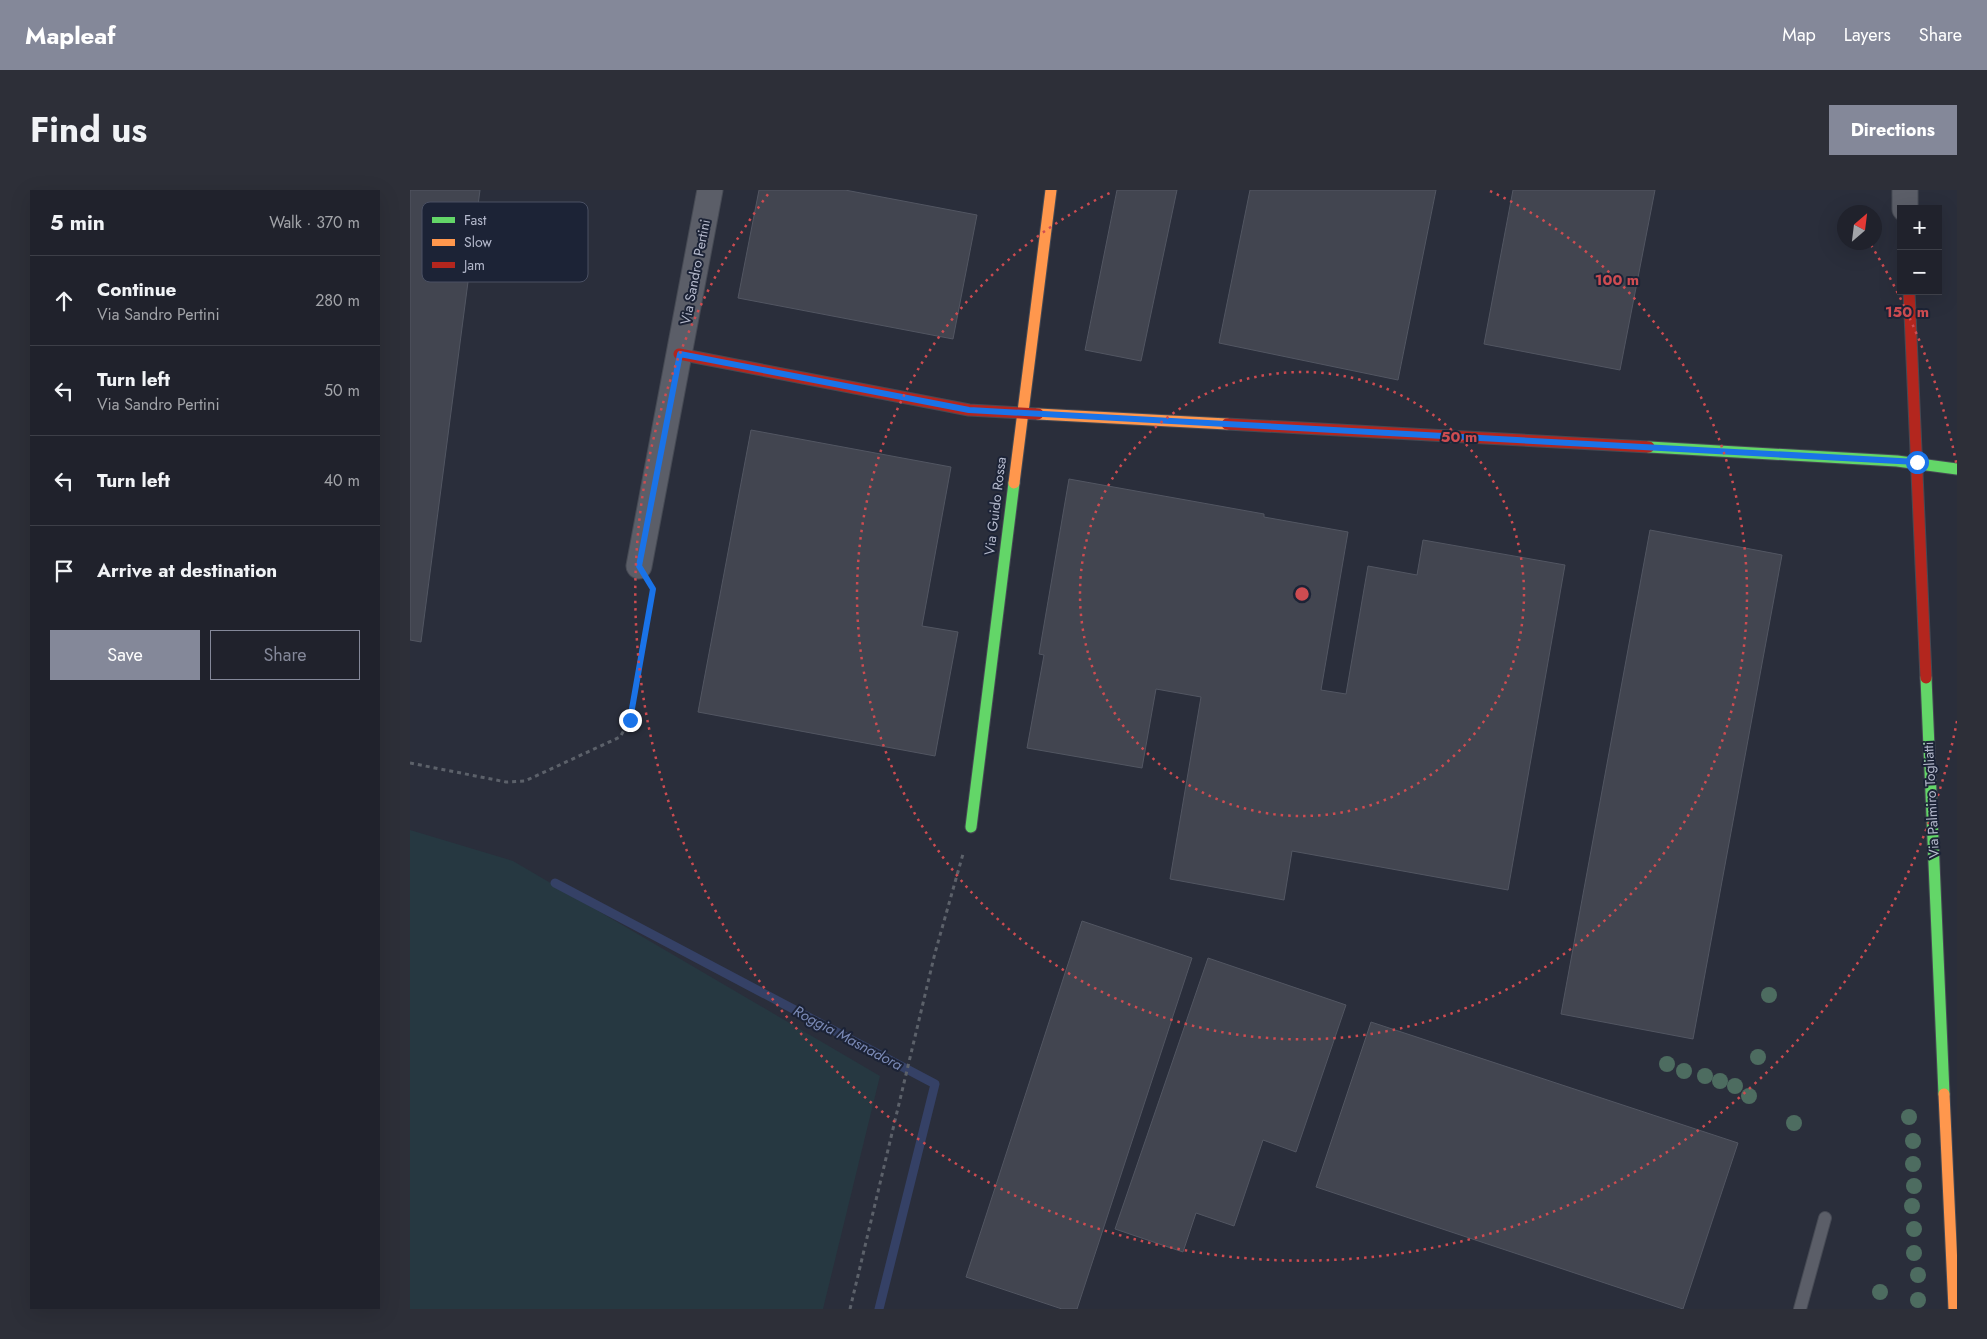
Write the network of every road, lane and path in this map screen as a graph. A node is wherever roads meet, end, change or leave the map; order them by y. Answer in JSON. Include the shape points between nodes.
{"nodes":[{"id":1,"x":710,"y":190,"type":"edge"},
{"id":2,"x":1051,"y":190,"type":"edge"},
{"id":3,"x":1905,"y":190,"type":"edge"},
{"id":4,"x":1905,"y":205,"type":"edge"},
{"id":5,"x":1909,"y":295,"type":"edge"},
{"id":6,"x":680,"y":354,"type":"junction"},
{"id":7,"x":1022,"y":414,"type":"junction"},
{"id":8,"x":1917,"y":462,"type":"junction"},
{"id":9,"x":1957,"y":469,"type":"edge"},
{"id":10,"x":639,"y":566,"type":"joint"},
{"id":11,"x":410,"y":763,"type":"edge"},
{"id":12,"x":971,"y":827,"type":"joint"},
{"id":13,"x":1825,"y":1218,"type":"dead end"},
{"id":14,"x":850,"y":1309,"type":"edge"},
{"id":15,"x":1800,"y":1309,"type":"edge"},
{"id":16,"x":1954,"y":1309,"type":"edge"}],
"edges":[{"from":1,"to":6,"type":"street","name":"Via Sandro Pertini"},
{"from":2,"to":7,"type":"street","name":"Via Guido Rossa"},
{"from":3,"to":4,"type":"street"},
{"from":5,"to":8,"type":"street","name":"Via Palmiro Togliatti"},
{"from":6,"to":7,"type":"street","via":[[969,410]]},
{"from":6,"to":10,"type":"street","name":"Via Sandro Pertini"},
{"from":7,"to":8,"type":"street"},
{"from":7,"to":12,"type":"street","name":"Via Guido Rossa"},
{"from":8,"to":9,"type":"street"},
{"from":8,"to":16,"type":"street","name":"Via Palmiro Togliatti"},
{"from":10,"to":11,"type":"path","via":[[653,589],[630,720],[620,737],[525,781],[506,782]]},
{"from":12,"to":14,"type":"path","via":[[935,953]]},
{"from":13,"to":15,"type":"lane"}]}
